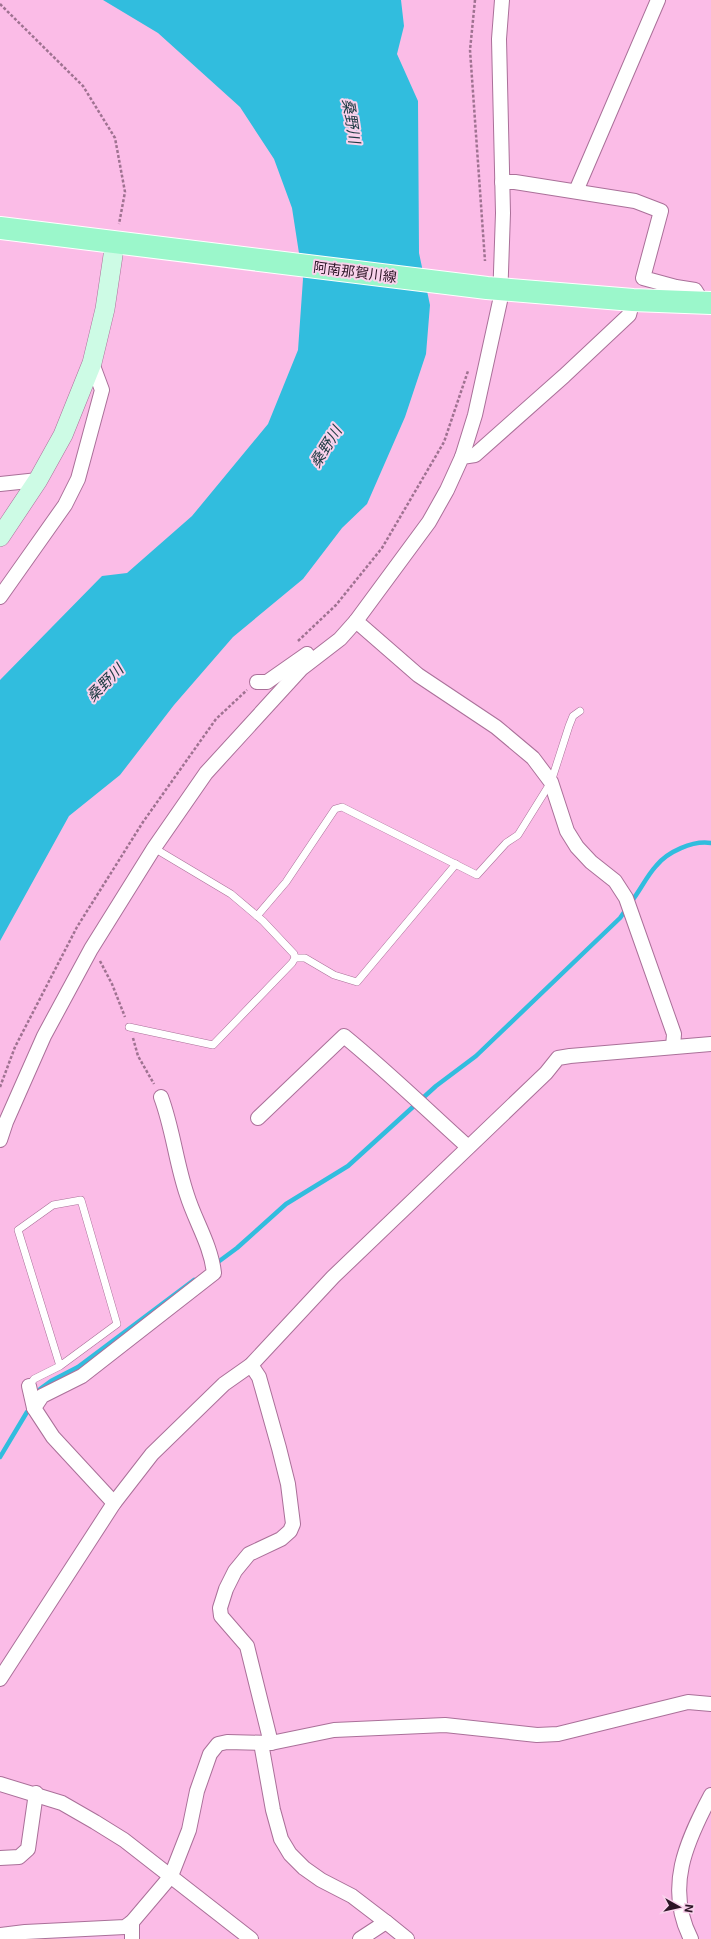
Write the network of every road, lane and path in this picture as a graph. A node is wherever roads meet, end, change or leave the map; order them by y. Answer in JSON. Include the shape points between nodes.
{"nodes":[{"id":1,"x":475,"y":0,"type":"edge"},
{"id":2,"x":502,"y":0,"type":"edge"},
{"id":3,"x":658,"y":0,"type":"edge"},
{"id":4,"x":0,"y":4,"type":"edge"},
{"id":5,"x":502,"y":182,"type":"junction"},
{"id":6,"x":576,"y":191,"type":"junction"},
{"id":7,"x":0,"y":228,"type":"edge"},
{"id":8,"x":115,"y":242,"type":"junction"},
{"id":9,"x":487,"y":288,"type":"junction"},
{"id":10,"x":633,"y":300,"type":"junction"},
{"id":11,"x":707,"y":303,"type":"edge"},
{"id":12,"x":92,"y":363,"type":"junction"},
{"id":13,"x":462,"y":457,"type":"junction"},
{"id":14,"x":38,"y":480,"type":"junction"},
{"id":15,"x":0,"y":484,"type":"edge"},
{"id":16,"x":0,"y":537,"type":"edge"},
{"id":17,"x":0,"y":597,"type":"edge"},
{"id":18,"x":356,"y":621,"type":"junction"},
{"id":19,"x":256,"y":682,"type":"dead end"},
{"id":20,"x":580,"y":711,"type":"dead end"},
{"id":21,"x":551,"y":782,"type":"junction"},
{"id":22,"x":154,"y":848,"type":"junction"},
{"id":23,"x":456,"y":864,"type":"junction"},
{"id":24,"x":257,"y":916,"type":"junction"},
{"id":25,"x":295,"y":958,"type":"junction"},
{"id":26,"x":129,"y":1027,"type":"dead end"},
{"id":27,"x":711,"y":1044,"type":"edge"},
{"id":28,"x":673,"y":1047,"type":"junction"},
{"id":29,"x":161,"y":1097,"type":"dead end"},
{"id":30,"x":258,"y":1118,"type":"dead end"},
{"id":31,"x":0,"y":1140,"type":"edge"},
{"id":32,"x":468,"y":1147,"type":"junction"},
{"id":33,"x":251,"y":1365,"type":"junction"},
{"id":34,"x":60,"y":1366,"type":"junction"},
{"id":35,"x":29,"y":1386,"type":"joint"},
{"id":36,"x":34,"y":1408,"type":"junction"},
{"id":37,"x":114,"y":1502,"type":"junction"},
{"id":38,"x":0,"y":1679,"type":"edge"},
{"id":39,"x":711,"y":1704,"type":"edge"},
{"id":40,"x":266,"y":1743,"type":"junction"},
{"id":41,"x":0,"y":1784,"type":"edge"},
{"id":42,"x":36,"y":1793,"type":"junction"},
{"id":43,"x":711,"y":1795,"type":"edge"},
{"id":44,"x":0,"y":1858,"type":"edge"},
{"id":45,"x":171,"y":1876,"type":"junction"},
{"id":46,"x":132,"y":1922,"type":"junction"},
{"id":47,"x":386,"y":1922,"type":"junction"},
{"id":48,"x":0,"y":1935,"type":"edge"},
{"id":49,"x":132,"y":1939,"type":"edge"},
{"id":50,"x":251,"y":1939,"type":"edge"},
{"id":51,"x":360,"y":1939,"type":"edge"},
{"id":52,"x":407,"y":1939,"type":"edge"},
{"id":53,"x":692,"y":1939,"type":"edge"}],
"edges":[{"from":1,"to":9,"type":"path","via":[[470,50]]},
{"from":2,"to":5,"type":"street","via":[[499,39]]},
{"from":3,"to":6,"type":"street"},
{"from":4,"to":8,"type":"path","via":[[83,86],[115,138],[125,192]]},
{"from":5,"to":6,"type":"street"},
{"from":5,"to":9,"type":"street"},
{"from":6,"to":11,"type":"street","via":[[635,201],[661,211],[643,278],[695,290]]},
{"from":7,"to":8,"type":"main road","name":"阿南那賀川線"},
{"from":8,"to":9,"type":"main road","name":"阿南那賀川線"},
{"from":8,"to":12,"type":"street","via":[[105,310]]},
{"from":9,"to":10,"type":"main road","name":"阿南那賀川線"},
{"from":9,"to":13,"type":"street","via":[[494,333],[475,415]]},
{"from":10,"to":11,"type":"main road","name":"阿南那賀川線"},
{"from":10,"to":13,"type":"street","via":[[628,315],[559,381],[475,455]]},
{"from":12,"to":14,"type":"street","via":[[63,435]]},
{"from":12,"to":17,"type":"street","via":[[102,390],[78,479],[65,505]]},
{"from":13,"to":18,"type":"street","via":[[429,522]]},
{"from":14,"to":15,"type":"street"},
{"from":14,"to":16,"type":"street"},
{"from":18,"to":19,"type":"street","via":[[267,682]]},
{"from":18,"to":21,"type":"street","via":[[418,675],[496,727],[521,747]]},
{"from":18,"to":22,"type":"street","via":[[340,639],[301,669],[206,772]]},
{"from":20,"to":21,"type":"lane","via":[[573,716]]},
{"from":21,"to":23,"type":"lane","via":[[518,835],[506,843],[477,875]]},
{"from":21,"to":28,"type":"street","via":[[567,831],[577,847],[615,881],[626,898],[674,1034]]},
{"from":22,"to":24,"type":"lane","via":[[231,894]]},
{"from":22,"to":31,"type":"street","via":[[91,949],[44,1036]]},
{"from":23,"to":24,"type":"lane","via":[[342,807],[335,809],[286,882]]},
{"from":23,"to":25,"type":"lane","via":[[357,982],[334,975],[305,958]]},
{"from":24,"to":25,"type":"lane"},
{"from":25,"to":26,"type":"lane","via":[[213,1046]]},
{"from":27,"to":28,"type":"street"},
{"from":28,"to":32,"type":"street","via":[[558,1058],[546,1073]]},
{"from":29,"to":36,"type":"street","via":[[169,1117],[187,1195],[206,1242],[214,1273],[82,1376],[42,1396]]},
{"from":30,"to":32,"type":"street","via":[[344,1036],[382,1067]]},
{"from":32,"to":33,"type":"street","via":[[333,1277]]},
{"from":33,"to":37,"type":"street","via":[[224,1384],[152,1454]]},
{"from":33,"to":40,"type":"street","via":[[258,1377],[279,1448],[288,1484],[293,1524],[290,1531],[281,1539],[249,1554],[235,1571],[220,1608],[221,1616],[247,1646]]},
{"from":34,"to":34,"type":"lane","via":[[18,1230],[52,1205],[81,1200],[117,1324]]},
{"from":34,"to":35,"type":"lane","via":[[34,1379]]},
{"from":35,"to":36,"type":"street"},
{"from":36,"to":37,"type":"street","via":[[53,1437]]},
{"from":37,"to":38,"type":"street"},
{"from":39,"to":40,"type":"street","via":[[688,1702],[558,1734],[537,1735],[445,1725],[334,1730]]},
{"from":40,"to":45,"type":"street","via":[[227,1742],[218,1744],[210,1754],[197,1791],[189,1830]]},
{"from":40,"to":47,"type":"street","via":[[273,1810],[281,1839],[290,1854],[304,1868],[352,1896]]},
{"from":41,"to":42,"type":"street"},
{"from":42,"to":44,"type":"street","via":[[28,1849],[19,1857]]},
{"from":42,"to":45,"type":"street","via":[[62,1802],[95,1822],[124,1840]]},
{"from":43,"to":53,"type":"street","via":[[696,1824],[681,1866],[678,1898],[684,1925]]},
{"from":45,"to":46,"type":"street"},
{"from":45,"to":50,"type":"street"},
{"from":46,"to":48,"type":"street","via":[[125,1927]]},
{"from":46,"to":49,"type":"street"},
{"from":47,"to":51,"type":"street"},
{"from":47,"to":52,"type":"street"}]}
